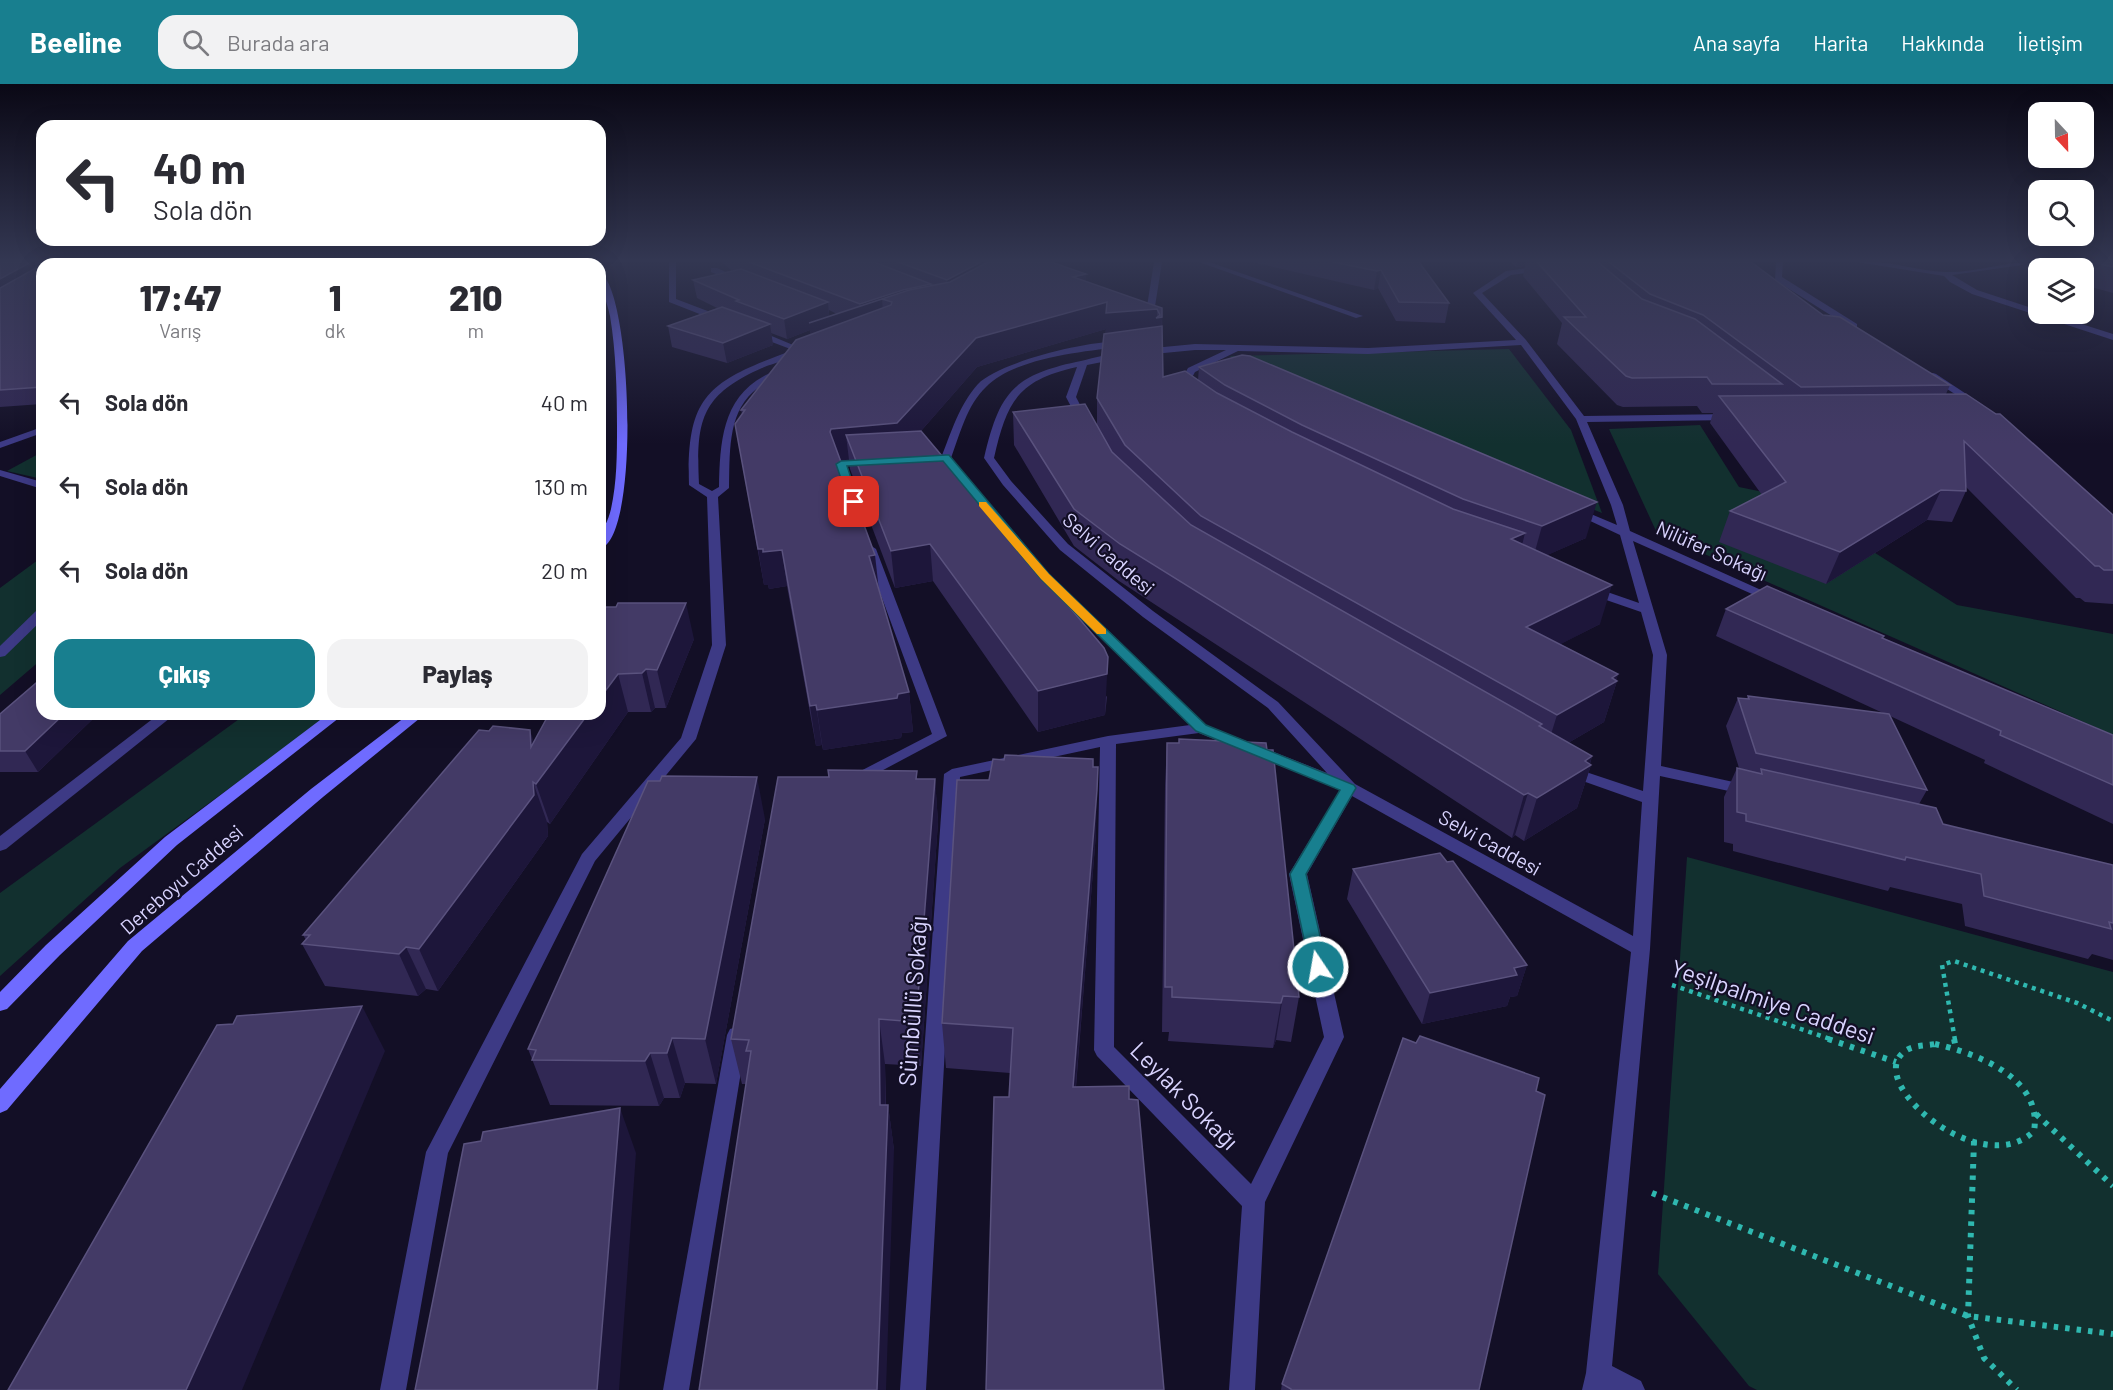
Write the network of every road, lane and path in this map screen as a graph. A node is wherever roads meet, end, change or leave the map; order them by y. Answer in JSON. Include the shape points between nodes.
{"nodes":[{"id":1,"x":616,"y":323,"type":"edge"},
{"id":2,"x":732,"y":323,"type":"edge"},
{"id":3,"x":1505,"y":323,"type":"edge"},
{"id":4,"x":1849,"y":323,"type":"edge"},
{"id":5,"x":2073,"y":324,"type":"edge"},
{"id":6,"x":737,"y":325,"type":"edge"},
{"id":7,"x":747,"y":329,"type":"edge"},
{"id":8,"x":1867,"y":334,"type":"edge"},
{"id":9,"x":2113,"y":337,"type":"edge"},
{"id":10,"x":1523,"y":342,"type":"junction"},
{"id":11,"x":1458,"y":344,"type":"junction"},
{"id":12,"x":811,"y":347,"type":"edge"},
{"id":13,"x":1238,"y":348,"type":"junction"},
{"id":14,"x":801,"y":350,"type":"junction"},
{"id":15,"x":1083,"y":363,"type":"junction"},
{"id":16,"x":793,"y":367,"type":"edge"},
{"id":17,"x":1927,"y":372,"type":"edge"},
{"id":18,"x":1187,"y":398,"type":"edge"},
{"id":19,"x":1974,"y":416,"type":"edge"},
{"id":20,"x":1741,"y":417,"type":"edge"},
{"id":21,"x":1581,"y":420,"type":"junction"},
{"id":22,"x":36,"y":432,"type":"edge"},
{"id":23,"x":1092,"y":435,"type":"edge"},
{"id":24,"x":0,"y":445,"type":"edge"},
{"id":25,"x":0,"y":473,"type":"edge"},
{"id":26,"x":36,"y":484,"type":"edge"},
{"id":27,"x":712,"y":496,"type":"junction"},
{"id":28,"x":1560,"y":505,"type":"edge"},
{"id":29,"x":606,"y":533,"type":"edge"},
{"id":30,"x":1625,"y":533,"type":"junction"},
{"id":31,"x":866,"y":536,"type":"edge"},
{"id":32,"x":1581,"y":587,"type":"edge"},
{"id":33,"x":1788,"y":604,"type":"edge"},
{"id":34,"x":1647,"y":610,"type":"junction"},
{"id":35,"x":36,"y":619,"type":"edge"},
{"id":36,"x":0,"y":653,"type":"edge"},
{"id":37,"x":160,"y":720,"type":"edge"},
{"id":38,"x":329,"y":720,"type":"edge"},
{"id":39,"x":410,"y":720,"type":"edge"},
{"id":40,"x":1201,"y":728,"type":"junction"},
{"id":41,"x":1108,"y":741,"type":"junction"},
{"id":42,"x":1550,"y":765,"type":"edge"},
{"id":43,"x":1652,"y":769,"type":"junction"},
{"id":44,"x":839,"y":786,"type":"edge"},
{"id":45,"x":1349,"y":788,"type":"junction"},
{"id":46,"x":1767,"y":795,"type":"edge"},
{"id":47,"x":1651,"y":799,"type":"junction"},
{"id":48,"x":0,"y":845,"type":"edge"},
{"id":49,"x":1641,"y":949,"type":"junction"},
{"id":50,"x":1638,"y":974,"type":"junction"},
{"id":51,"x":0,"y":1004,"type":"edge"},
{"id":52,"x":741,"y":1013,"type":"edge"},
{"id":53,"x":2113,"y":1021,"type":"edge"},
{"id":54,"x":1956,"y":1048,"type":"junction"},
{"id":55,"x":1896,"y":1062,"type":"junction"},
{"id":56,"x":0,"y":1104,"type":"edge"},
{"id":57,"x":2036,"y":1113,"type":"junction"},
{"id":58,"x":1974,"y":1141,"type":"junction"},
{"id":59,"x":1618,"y":1179,"type":"junction"},
{"id":60,"x":2113,"y":1186,"type":"edge"},
{"id":61,"x":1254,"y":1202,"type":"junction"},
{"id":62,"x":1968,"y":1316,"type":"junction"},
{"id":63,"x":2113,"y":1334,"type":"edge"},
{"id":64,"x":1597,"y":1382,"type":"edge"},
{"id":65,"x":393,"y":1390,"type":"edge"},
{"id":66,"x":676,"y":1390,"type":"edge"},
{"id":67,"x":912,"y":1390,"type":"edge"},
{"id":68,"x":1242,"y":1390,"type":"edge"},
{"id":69,"x":1632,"y":1390,"type":"edge"},
{"id":70,"x":2017,"y":1390,"type":"edge"}],
"edges":[{"from":1,"to":29,"type":"main road","via":[[623,430],[616,512]]},
{"from":2,"to":6,"type":"street"},
{"from":3,"to":10,"type":"street"},
{"from":4,"to":8,"type":"street"},
{"from":5,"to":9,"type":"street"},
{"from":7,"to":14,"type":"street"},
{"from":10,"to":11,"type":"street","name":"Selvi Caddesi"},
{"from":10,"to":21,"type":"street"},
{"from":11,"to":13,"type":"street","name":"Selvi Caddesi","via":[[1368,351]]},
{"from":11,"to":40,"type":"street","via":[[1425,340],[1161,340],[1065,352],[1006,370],[984,383],[940,458],[1045,577]]},
{"from":12,"to":14,"type":"street"},
{"from":13,"to":15,"type":"street","name":"Selvi Caddesi","via":[[1195,347]]},
{"from":13,"to":18,"type":"street","via":[[1191,370],[1179,393]]},
{"from":14,"to":27,"type":"street","via":[[753,369],[717,390],[699,413],[693,447],[694,485]]},
{"from":15,"to":23,"type":"street","via":[[1071,397]]},
{"from":15,"to":45,"type":"street","name":"Selvi Caddesi","via":[[1029,379],[1011,397],[989,458],[1064,548],[1273,705]]},
{"from":16,"to":27,"type":"street","via":[[746,391],[734,408],[725,437],[724,488]]},
{"from":17,"to":19,"type":"street","via":[[1986,413]]},
{"from":20,"to":21,"type":"street"},
{"from":21,"to":30,"type":"street"},
{"from":22,"to":24,"type":"street"},
{"from":25,"to":26,"type":"street"},
{"from":27,"to":65,"type":"street","via":[[719,645],[688,739],[588,858],[437,1152]]},
{"from":28,"to":30,"type":"street","name":"Nilüfer Sokağı"},
{"from":30,"to":33,"type":"street","name":"Nilüfer Sokağı"},
{"from":30,"to":34,"type":"street"},
{"from":31,"to":44,"type":"street","via":[[940,736]]},
{"from":32,"to":34,"type":"street"},
{"from":34,"to":43,"type":"street","via":[[1660,656]]},
{"from":35,"to":36,"type":"street"},
{"from":37,"to":48,"type":"street"},
{"from":38,"to":51,"type":"main road","name":"Dereboyu Caddesi","via":[[171,841]]},
{"from":39,"to":56,"type":"main road","name":"Dereboyu Caddesi","via":[[135,946]]},
{"from":40,"to":41,"type":"street"},
{"from":40,"to":45,"type":"street"},
{"from":41,"to":61,"type":"street","name":"Leylak Sokağı","via":[[1104,1050]]},
{"from":41,"to":67,"type":"street","name":"Sümbüllü Sokağı","via":[[952,774]]},
{"from":42,"to":47,"type":"street"},
{"from":43,"to":46,"type":"street"},
{"from":43,"to":47,"type":"street"},
{"from":45,"to":49,"type":"street","name":"Selvi Caddesi"},
{"from":45,"to":61,"type":"street","via":[[1298,874],[1334,1037]]},
{"from":47,"to":49,"type":"street"},
{"from":49,"to":50,"type":"street"},
{"from":50,"to":55,"type":"path","name":"Yeşilpalmiye Caddesi"},
{"from":50,"to":59,"type":"street"},
{"from":52,"to":66,"type":"street"},
{"from":53,"to":54,"type":"path","via":[[2077,1004],[1954,961],[1942,965]]},
{"from":54,"to":55,"type":"path","via":[[1935,1044],[1910,1048]]},
{"from":54,"to":57,"type":"path","via":[[2007,1074],[2027,1095]]},
{"from":55,"to":58,"type":"path","via":[[1896,1074],[1912,1103],[1948,1130]]},
{"from":57,"to":58,"type":"path","via":[[2034,1131],[2022,1141],[2007,1145]]},
{"from":57,"to":60,"type":"path"},
{"from":58,"to":62,"type":"path"},
{"from":59,"to":62,"type":"path"},
{"from":59,"to":64,"type":"street"},
{"from":61,"to":68,"type":"street"},
{"from":62,"to":63,"type":"path"},
{"from":62,"to":70,"type":"path","via":[[1984,1358]]},
{"from":64,"to":69,"type":"street"}]}
